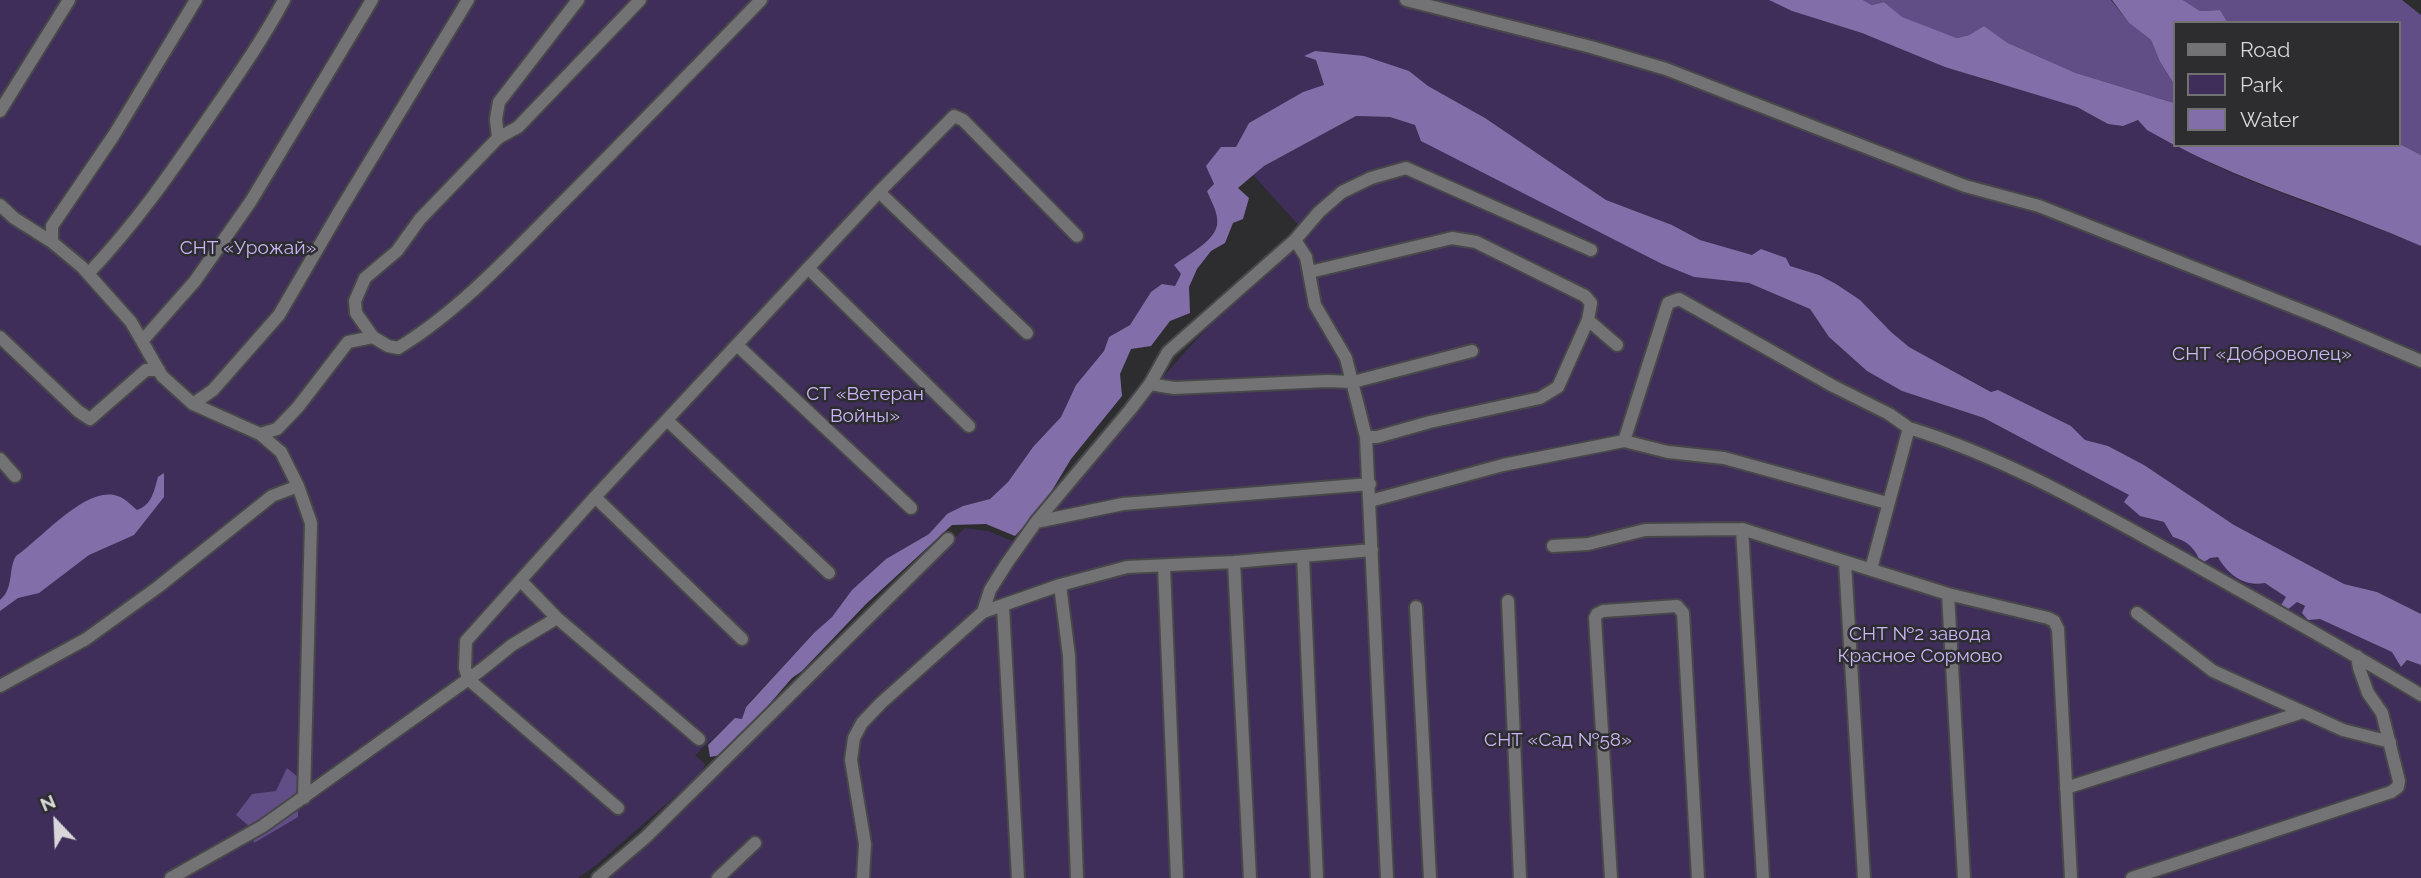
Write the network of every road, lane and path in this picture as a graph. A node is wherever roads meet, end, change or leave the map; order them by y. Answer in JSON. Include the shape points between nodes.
{"nodes":[{"id":1,"x":69,"y":0,"type":"edge"},
{"id":2,"x":196,"y":0,"type":"edge"},
{"id":3,"x":284,"y":0,"type":"edge"},
{"id":4,"x":372,"y":0,"type":"edge"},
{"id":5,"x":468,"y":0,"type":"edge"},
{"id":6,"x":578,"y":0,"type":"edge"},
{"id":7,"x":640,"y":0,"type":"edge"},
{"id":8,"x":761,"y":0,"type":"edge"},
{"id":9,"x":1406,"y":0,"type":"edge"},
{"id":10,"x":0,"y":111,"type":"edge"},
{"id":11,"x":498,"y":138,"type":"junction"},
{"id":12,"x":880,"y":192,"type":"junction"},
{"id":13,"x":0,"y":205,"type":"edge"},
{"id":14,"x":1077,"y":236,"type":"dead end"},
{"id":15,"x":1295,"y":240,"type":"junction"},
{"id":16,"x":52,"y":242,"type":"junction"},
{"id":17,"x":1591,"y":250,"type":"dead end"},
{"id":18,"x":808,"y":268,"type":"junction"},
{"id":19,"x":1310,"y":272,"type":"junction"},
{"id":20,"x":88,"y":274,"type":"junction"},
{"id":21,"x":1588,"y":320,"type":"junction"},
{"id":22,"x":1027,"y":333,"type":"dead end"},
{"id":23,"x":0,"y":337,"type":"edge"},
{"id":24,"x":373,"y":337,"type":"junction"},
{"id":25,"x":143,"y":340,"type":"junction"},
{"id":26,"x":1617,"y":345,"type":"dead end"},
{"id":27,"x":738,"y":346,"type":"junction"},
{"id":28,"x":1472,"y":351,"type":"dead end"},
{"id":29,"x":2421,"y":361,"type":"edge"},
{"id":30,"x":159,"y":370,"type":"junction"},
{"id":31,"x":1353,"y":382,"type":"junction"},
{"id":32,"x":1150,"y":384,"type":"junction"},
{"id":33,"x":193,"y":404,"type":"junction"},
{"id":34,"x":668,"y":421,"type":"junction"},
{"id":35,"x":969,"y":426,"type":"dead end"},
{"id":36,"x":1909,"y":428,"type":"junction"},
{"id":37,"x":260,"y":434,"type":"junction"},
{"id":38,"x":1366,"y":437,"type":"junction"},
{"id":39,"x":1623,"y":441,"type":"junction"},
{"id":40,"x":0,"y":459,"type":"edge"},
{"id":41,"x":15,"y":476,"type":"dead end"},
{"id":42,"x":1370,"y":484,"type":"junction"},
{"id":43,"x":298,"y":486,"type":"junction"},
{"id":44,"x":595,"y":497,"type":"junction"},
{"id":45,"x":1370,"y":501,"type":"junction"},
{"id":46,"x":1887,"y":503,"type":"junction"},
{"id":47,"x":911,"y":508,"type":"dead end"},
{"id":48,"x":1036,"y":522,"type":"junction"},
{"id":49,"x":1742,"y":529,"type":"junction"},
{"id":50,"x":948,"y":540,"type":"dead end"},
{"id":51,"x":1553,"y":546,"type":"dead end"},
{"id":52,"x":1372,"y":550,"type":"junction"},
{"id":53,"x":1303,"y":556,"type":"junction"},
{"id":54,"x":1234,"y":562,"type":"junction"},
{"id":55,"x":1845,"y":562,"type":"junction"},
{"id":56,"x":1164,"y":567,"type":"junction"},
{"id":57,"x":1871,"y":569,"type":"junction"},
{"id":58,"x":829,"y":573,"type":"dead end"},
{"id":59,"x":521,"y":581,"type":"junction"},
{"id":60,"x":1060,"y":585,"type":"junction"},
{"id":61,"x":1948,"y":594,"type":"junction"},
{"id":62,"x":1508,"y":601,"type":"dead end"},
{"id":63,"x":1003,"y":607,"type":"junction"},
{"id":64,"x":1416,"y":607,"type":"dead end"},
{"id":65,"x":983,"y":612,"type":"junction"},
{"id":66,"x":2137,"y":613,"type":"dead end"},
{"id":67,"x":557,"y":618,"type":"junction"},
{"id":68,"x":742,"y":639,"type":"dead end"},
{"id":69,"x":2357,"y":656,"type":"junction"},
{"id":70,"x":468,"y":679,"type":"junction"},
{"id":71,"x":0,"y":686,"type":"edge"},
{"id":72,"x":2421,"y":695,"type":"edge"},
{"id":73,"x":2303,"y":712,"type":"junction"},
{"id":74,"x":699,"y":739,"type":"dead end"},
{"id":75,"x":2390,"y":742,"type":"junction"},
{"id":76,"x":2066,"y":788,"type":"junction"},
{"id":77,"x":304,"y":798,"type":"junction"},
{"id":78,"x":618,"y":808,"type":"dead end"},
{"id":79,"x":755,"y":843,"type":"dead end"},
{"id":80,"x":171,"y":878,"type":"edge"},
{"id":81,"x":598,"y":878,"type":"edge"},
{"id":82,"x":718,"y":878,"type":"edge"},
{"id":83,"x":863,"y":878,"type":"edge"},
{"id":84,"x":1018,"y":878,"type":"edge"},
{"id":85,"x":1077,"y":878,"type":"edge"},
{"id":86,"x":1177,"y":878,"type":"edge"},
{"id":87,"x":1250,"y":878,"type":"edge"},
{"id":88,"x":1317,"y":878,"type":"edge"},
{"id":89,"x":1387,"y":878,"type":"edge"},
{"id":90,"x":1430,"y":878,"type":"edge"},
{"id":91,"x":1520,"y":878,"type":"edge"},
{"id":92,"x":1611,"y":878,"type":"edge"},
{"id":93,"x":1698,"y":878,"type":"edge"},
{"id":94,"x":1763,"y":878,"type":"edge"},
{"id":95,"x":1864,"y":878,"type":"edge"},
{"id":96,"x":1964,"y":878,"type":"edge"},
{"id":97,"x":2071,"y":878,"type":"edge"},
{"id":98,"x":2132,"y":878,"type":"edge"}],
"edges":[{"from":1,"to":10,"type":"street"},
{"from":2,"to":16,"type":"street","via":[[52,226]]},
{"from":3,"to":20,"type":"street","via":[[155,196]]},
{"from":4,"to":25,"type":"street","via":[[251,201],[195,281]]},
{"from":5,"to":33,"type":"street","via":[[279,315],[213,390]]},
{"from":6,"to":11,"type":"street","via":[[499,102]]},
{"from":7,"to":11,"type":"street","via":[[518,127]]},
{"from":8,"to":24,"type":"street","via":[[515,250],[419,335],[398,348]]},
{"from":9,"to":29,"type":"street","via":[[1666,69],[1965,186],[2039,206]]},
{"from":11,"to":24,"type":"street","via":[[420,219],[397,251],[365,278],[355,302],[356,313]]},
{"from":12,"to":14,"type":"street","via":[[954,116]]},
{"from":12,"to":18,"type":"street"},
{"from":12,"to":22,"type":"street"},
{"from":13,"to":16,"type":"street"},
{"from":15,"to":17,"type":"street","via":[[1342,192],[1406,168]]},
{"from":15,"to":19,"type":"street"},
{"from":15,"to":32,"type":"street","via":[[1168,352]]},
{"from":16,"to":20,"type":"street"},
{"from":18,"to":27,"type":"street"},
{"from":18,"to":35,"type":"street"},
{"from":19,"to":21,"type":"street","via":[[1452,238],[1476,242],[1585,296],[1591,303]]},
{"from":19,"to":31,"type":"street","via":[[1315,305],[1346,358]]},
{"from":20,"to":25,"type":"street"},
{"from":21,"to":26,"type":"street"},
{"from":21,"to":38,"type":"street","via":[[1558,387],[1540,398]]},
{"from":23,"to":30,"type":"street","via":[[90,419],[146,370]]},
{"from":24,"to":37,"type":"street","via":[[348,342],[277,429]]},
{"from":25,"to":30,"type":"street"},
{"from":27,"to":34,"type":"street"},
{"from":27,"to":47,"type":"street"},
{"from":28,"to":31,"type":"street"},
{"from":30,"to":33,"type":"street"},
{"from":31,"to":32,"type":"street","via":[[1174,388]]},
{"from":31,"to":38,"type":"street"},
{"from":32,"to":48,"type":"street"},
{"from":33,"to":37,"type":"street"},
{"from":34,"to":44,"type":"street"},
{"from":34,"to":58,"type":"street"},
{"from":36,"to":39,"type":"street","via":[[1679,299],[1668,303]]},
{"from":36,"to":46,"type":"street"},
{"from":36,"to":69,"type":"street","via":[[1983,455],[2094,509]]},
{"from":37,"to":43,"type":"street","via":[[281,452]]},
{"from":38,"to":42,"type":"street"},
{"from":39,"to":45,"type":"street","via":[[1503,465]]},
{"from":39,"to":46,"type":"street","via":[[1724,458]]},
{"from":40,"to":41,"type":"street"},
{"from":42,"to":45,"type":"street"},
{"from":42,"to":48,"type":"street","via":[[1123,504]]},
{"from":43,"to":71,"type":"street","via":[[272,496],[86,639]]},
{"from":43,"to":77,"type":"street","via":[[311,523]]},
{"from":44,"to":59,"type":"street"},
{"from":44,"to":68,"type":"street"},
{"from":45,"to":52,"type":"street"},
{"from":46,"to":57,"type":"street"},
{"from":48,"to":65,"type":"street","via":[[990,590]]},
{"from":49,"to":51,"type":"street","via":[[1645,530],[1588,544]]},
{"from":49,"to":55,"type":"street"},
{"from":49,"to":94,"type":"street"},
{"from":50,"to":81,"type":"street","via":[[646,837]]},
{"from":52,"to":53,"type":"street"},
{"from":52,"to":89,"type":"street"},
{"from":53,"to":54,"type":"street"},
{"from":53,"to":88,"type":"street"},
{"from":54,"to":56,"type":"street"},
{"from":54,"to":87,"type":"street"},
{"from":55,"to":57,"type":"street"},
{"from":55,"to":95,"type":"street"},
{"from":56,"to":60,"type":"street","via":[[1127,567]]},
{"from":56,"to":86,"type":"street"},
{"from":57,"to":61,"type":"street"},
{"from":59,"to":67,"type":"street"},
{"from":59,"to":70,"type":"street","via":[[466,641]]},
{"from":60,"to":63,"type":"street"},
{"from":60,"to":85,"type":"street","via":[[1069,656]]},
{"from":61,"to":76,"type":"street","via":[[2054,621]]},
{"from":61,"to":96,"type":"street"},
{"from":62,"to":91,"type":"street"},
{"from":63,"to":65,"type":"street"},
{"from":63,"to":84,"type":"street"},
{"from":64,"to":90,"type":"street"},
{"from":65,"to":83,"type":"street","via":[[881,703],[854,738],[850,760],[865,844]]},
{"from":66,"to":73,"type":"street","via":[[2213,671]]},
{"from":67,"to":70,"type":"street"},
{"from":67,"to":74,"type":"street"},
{"from":69,"to":72,"type":"street"},
{"from":69,"to":75,"type":"street"},
{"from":70,"to":77,"type":"street"},
{"from":70,"to":78,"type":"street"},
{"from":73,"to":75,"type":"street","via":[[2343,730]]},
{"from":73,"to":76,"type":"street"},
{"from":75,"to":98,"type":"street","via":[[2399,781],[2391,792]]},
{"from":76,"to":97,"type":"street"},
{"from":77,"to":80,"type":"street"},
{"from":79,"to":82,"type":"street"},
{"from":92,"to":93,"type":"street","via":[[1595,618],[1603,611],[1677,606],[1683,613]]}]}
